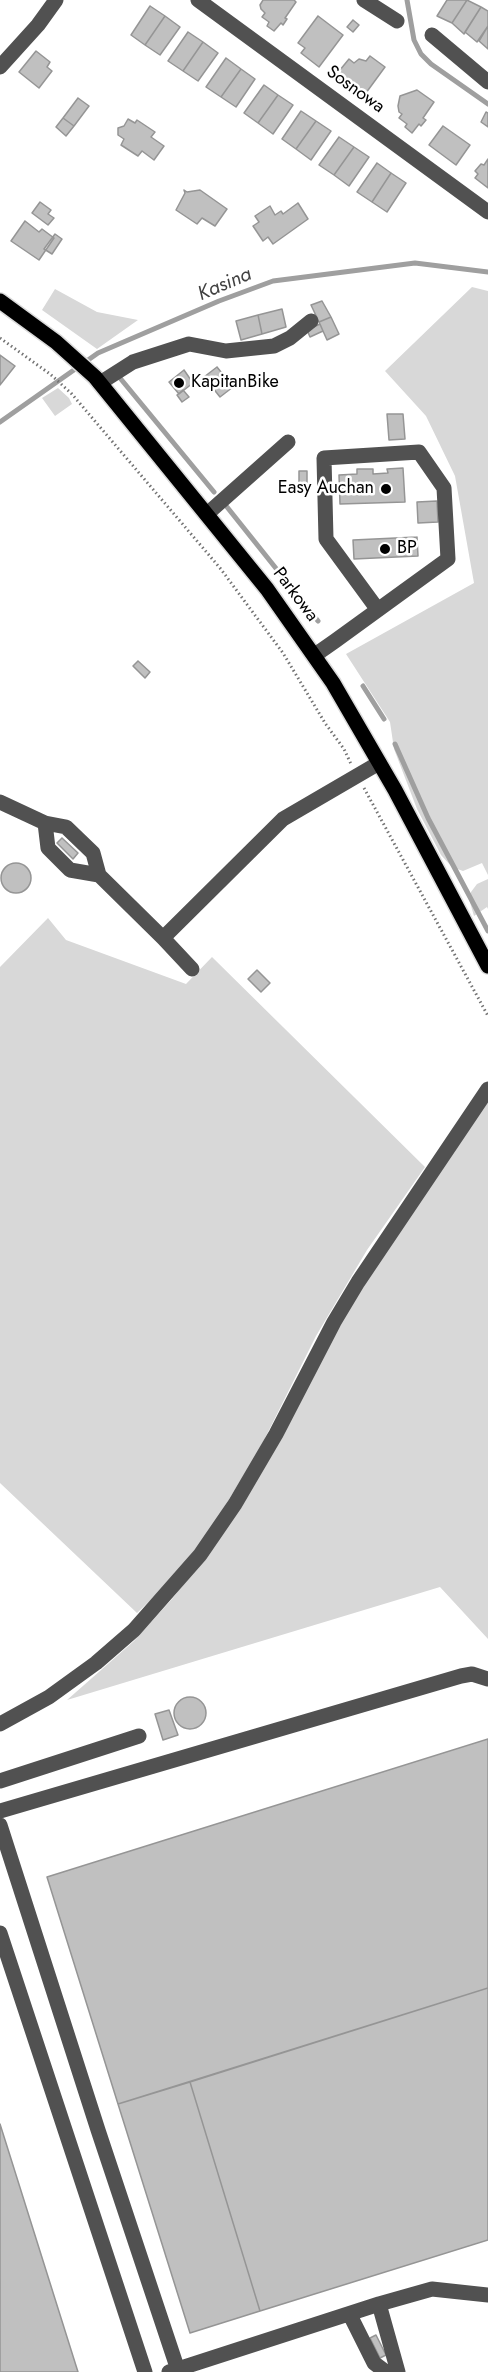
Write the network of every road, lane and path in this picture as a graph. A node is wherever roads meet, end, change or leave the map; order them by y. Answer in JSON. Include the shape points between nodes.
{"nodes":[{"id":1,"x":56,"y":0,"type":"edge"},
{"id":2,"x":198,"y":0,"type":"edge"},
{"id":3,"x":364,"y":0,"type":"edge"},
{"id":4,"x":397,"y":21,"type":"dead end"},
{"id":5,"x":432,"y":35,"type":"dead end"},
{"id":6,"x":0,"y":67,"type":"edge"},
{"id":7,"x":488,"y":82,"type":"edge"},
{"id":8,"x":488,"y":212,"type":"edge"},
{"id":9,"x":0,"y":301,"type":"edge"},
{"id":10,"x":311,"y":321,"type":"dead end"},
{"id":11,"x":0,"y":338,"type":"edge"},
{"id":12,"x":98,"y":380,"type":"junction"},
{"id":13,"x":288,"y":442,"type":"dead end"},
{"id":14,"x":207,"y":514,"type":"junction"},
{"id":15,"x":378,"y":610,"type":"junction"},
{"id":16,"x":315,"y":655,"type":"junction"},
{"id":17,"x":380,"y":763,"type":"junction"},
{"id":18,"x":352,"y":766,"type":"dead end"},
{"id":19,"x":364,"y":789,"type":"dead end"},
{"id":20,"x":0,"y":802,"type":"edge"},
{"id":21,"x":45,"y":823,"type":"junction"},
{"id":22,"x":99,"y":875,"type":"junction"},
{"id":23,"x":164,"y":938,"type":"junction"},
{"id":24,"x":488,"y":966,"type":"edge"},
{"id":25,"x":192,"y":969,"type":"dead end"},
{"id":26,"x":488,"y":1016,"type":"edge"},
{"id":27,"x":488,"y":1089,"type":"edge"},
{"id":28,"x":488,"y":1679,"type":"edge"},
{"id":29,"x":0,"y":1724,"type":"edge"},
{"id":30,"x":139,"y":1736,"type":"dead end"},
{"id":31,"x":0,"y":1781,"type":"edge"},
{"id":32,"x":0,"y":1811,"type":"edge"},
{"id":33,"x":0,"y":1826,"type":"edge"},
{"id":34,"x":0,"y":1933,"type":"edge"},
{"id":35,"x":488,"y":2295,"type":"edge"},
{"id":36,"x":379,"y":2304,"type":"junction"},
{"id":37,"x":350,"y":2315,"type":"junction"},
{"id":38,"x":173,"y":2371,"type":"edge"},
{"id":39,"x":145,"y":2372,"type":"edge"},
{"id":40,"x":386,"y":2372,"type":"edge"},
{"id":41,"x":398,"y":2372,"type":"edge"}],
"edges":[{"from":1,"to":6,"type":"street"},
{"from":2,"to":8,"type":"street","name":"Sosnowa"},
{"from":3,"to":4,"type":"street"},
{"from":5,"to":7,"type":"street"},
{"from":9,"to":12,"type":"main road","name":"Parkowa","via":[[56,342]]},
{"from":10,"to":12,"type":"street","via":[[274,346],[226,351],[189,344],[133,362]]},
{"from":11,"to":18,"type":"path","via":[[71,393],[249,604]]},
{"from":12,"to":14,"type":"main road","name":"Parkowa"},
{"from":13,"to":14,"type":"street"},
{"from":14,"to":16,"type":"main road","name":"Parkowa"},
{"from":15,"to":15,"type":"street","via":[[448,559],[444,488],[419,452],[324,458],[326,539]]},
{"from":15,"to":16,"type":"street"},
{"from":16,"to":17,"type":"main road","name":"Parkowa"},
{"from":17,"to":23,"type":"street","via":[[283,819]]},
{"from":17,"to":24,"type":"main road","name":"Parkowa"},
{"from":19,"to":26,"type":"path"},
{"from":20,"to":21,"type":"street"},
{"from":21,"to":22,"type":"street","via":[[66,826],[93,853]]},
{"from":21,"to":22,"type":"street","via":[[48,848],[70,870]]},
{"from":22,"to":23,"type":"street"},
{"from":23,"to":25,"type":"street"},
{"from":27,"to":29,"type":"street","via":[[358,1282],[276,1434],[200,1555],[134,1630],[96,1664],[49,1697]]},
{"from":28,"to":32,"type":"street","via":[[472,1674],[461,1676]]},
{"from":30,"to":31,"type":"street"},
{"from":33,"to":38,"type":"street"},
{"from":34,"to":39,"type":"street"},
{"from":35,"to":36,"type":"street","via":[[432,2289]]},
{"from":36,"to":37,"type":"street"},
{"from":36,"to":41,"type":"street"},
{"from":37,"to":38,"type":"street"},
{"from":37,"to":40,"type":"street","via":[[374,2363]]}]}
